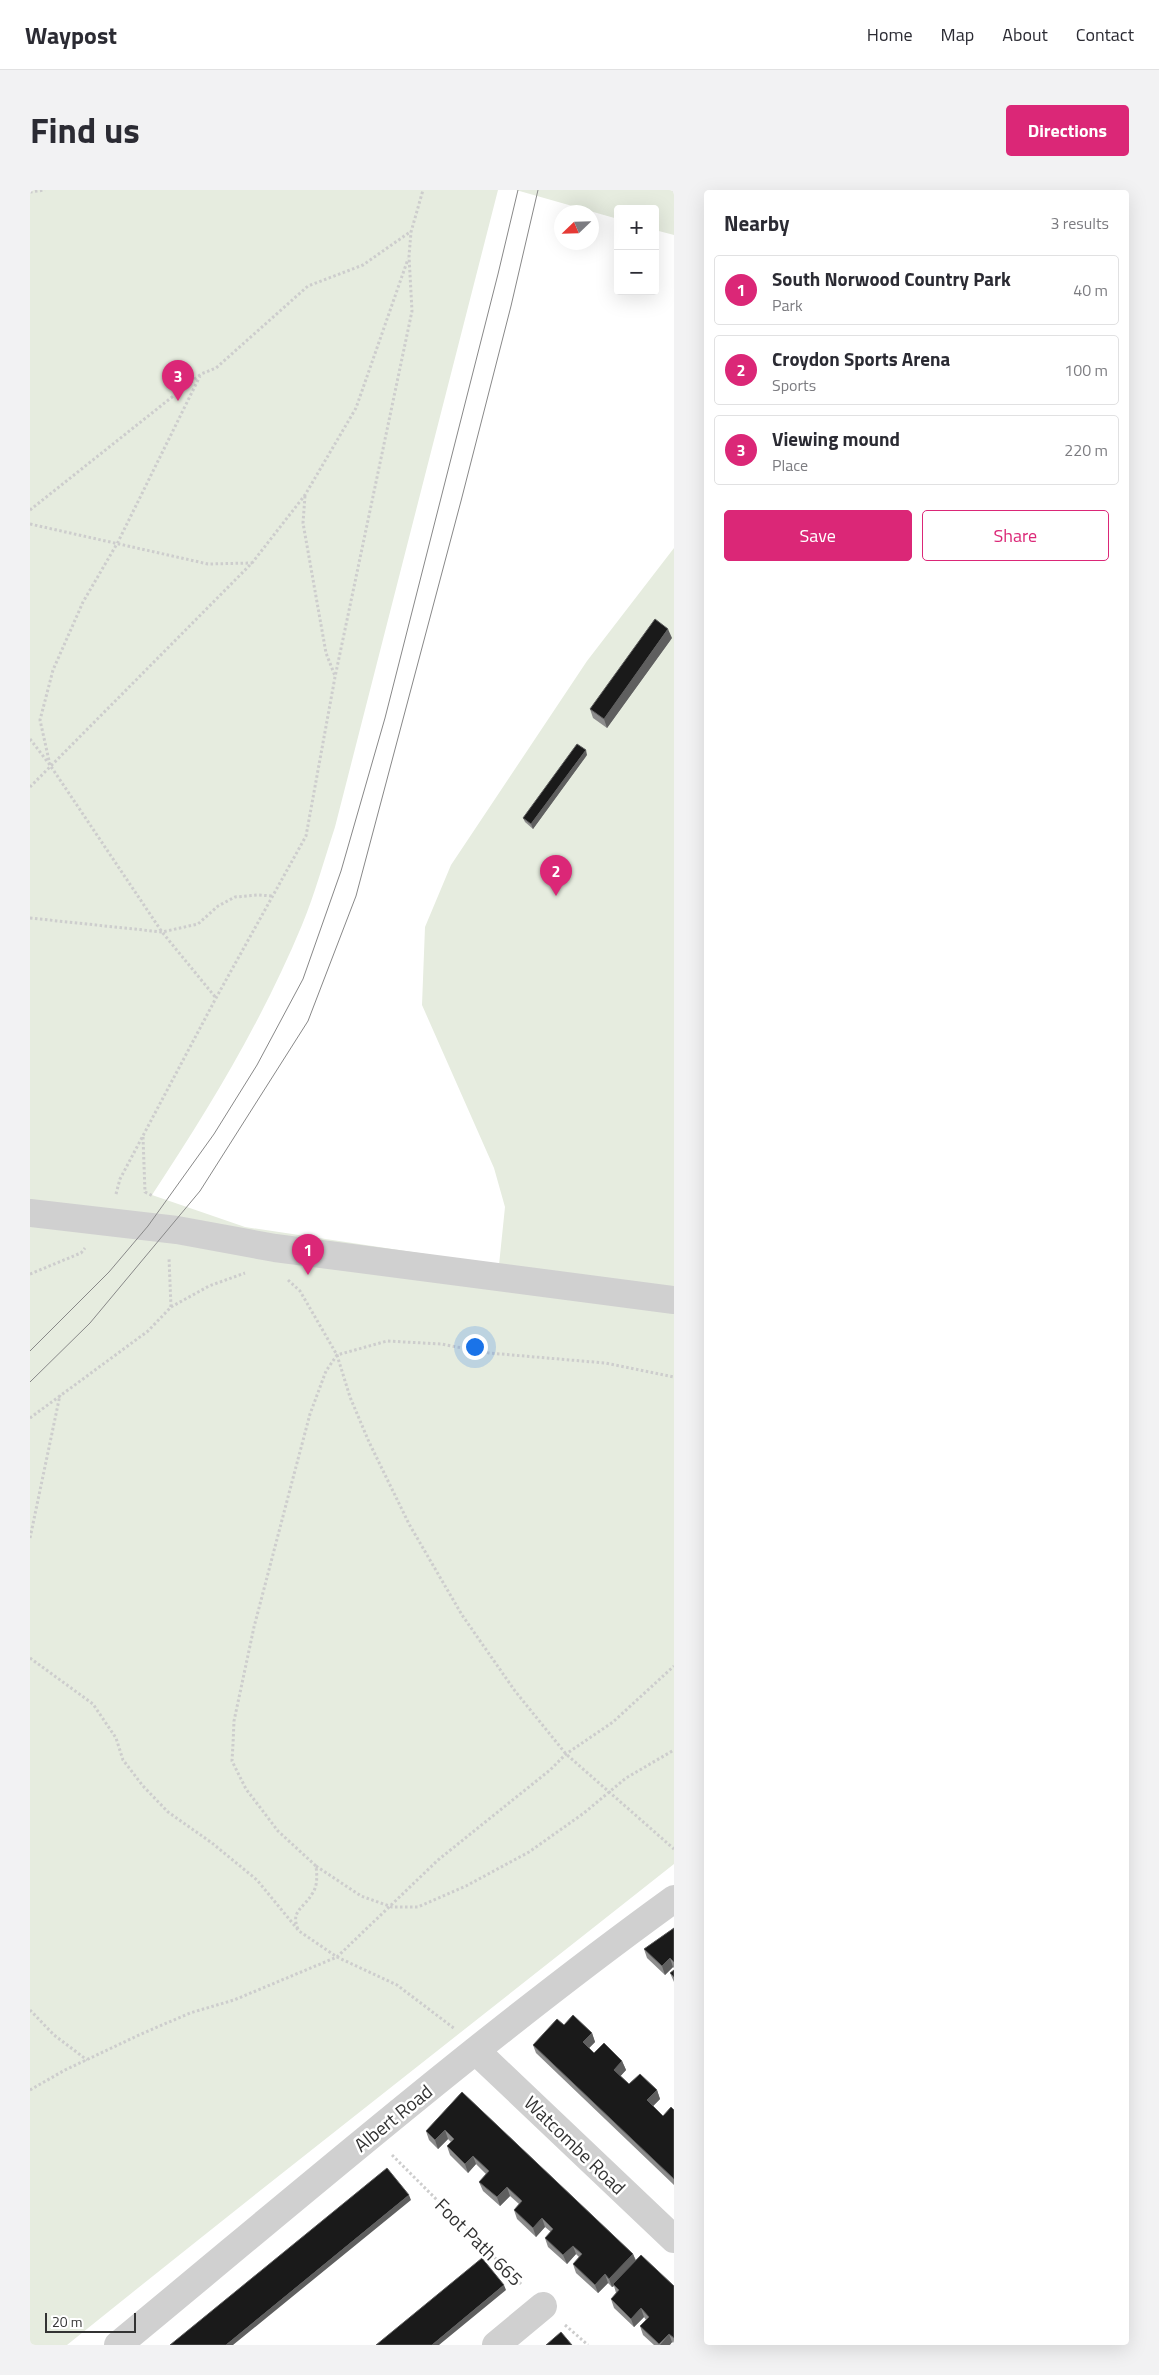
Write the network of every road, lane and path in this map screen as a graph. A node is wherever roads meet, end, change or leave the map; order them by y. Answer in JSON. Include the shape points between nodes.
{"nodes":[{"id":1,"x":45,"y":190,"type":"edge"},
{"id":2,"x":423,"y":190,"type":"edge"},
{"id":3,"x":30,"y":192,"type":"edge"},
{"id":4,"x":411,"y":232,"type":"junction"},
{"id":5,"x":409,"y":256,"type":"junction"},
{"id":6,"x":201,"y":374,"type":"junction"},
{"id":7,"x":305,"y":495,"type":"junction"},
{"id":8,"x":30,"y":510,"type":"edge"},
{"id":9,"x":30,"y":524,"type":"edge"},
{"id":10,"x":118,"y":542,"type":"junction"},
{"id":11,"x":252,"y":563,"type":"junction"},
{"id":12,"x":336,"y":677,"type":"junction"},
{"id":13,"x":30,"y":739,"type":"edge"},
{"id":14,"x":50,"y":765,"type":"junction"},
{"id":15,"x":30,"y":787,"type":"edge"},
{"id":16,"x":272,"y":896,"type":"junction"},
{"id":17,"x":30,"y":918,"type":"edge"},
{"id":18,"x":162,"y":932,"type":"junction"},
{"id":19,"x":216,"y":998,"type":"junction"},
{"id":20,"x":143,"y":1136,"type":"junction"},
{"id":21,"x":120,"y":1179,"type":"dead end"},
{"id":22,"x":158,"y":1199,"type":"dead end"},
{"id":23,"x":30,"y":1213,"type":"edge"},
{"id":24,"x":107,"y":1222,"type":"junction"},
{"id":25,"x":169,"y":1251,"type":"dead end"},
{"id":26,"x":248,"y":1272,"type":"dead end"},
{"id":27,"x":30,"y":1274,"type":"edge"},
{"id":28,"x":286,"y":1278,"type":"dead end"},
{"id":29,"x":674,"y":1300,"type":"edge"},
{"id":30,"x":171,"y":1307,"type":"junction"},
{"id":31,"x":336,"y":1355,"type":"junction"},
{"id":32,"x":674,"y":1377,"type":"edge"},
{"id":33,"x":60,"y":1395,"type":"junction"},
{"id":34,"x":30,"y":1418,"type":"edge"},
{"id":35,"x":30,"y":1538,"type":"edge"},
{"id":36,"x":30,"y":1658,"type":"edge"},
{"id":37,"x":674,"y":1666,"type":"edge"},
{"id":38,"x":674,"y":1750,"type":"edge"},
{"id":39,"x":566,"y":1754,"type":"junction"},
{"id":40,"x":608,"y":1791,"type":"junction"},
{"id":41,"x":674,"y":1849,"type":"edge"},
{"id":42,"x":316,"y":1866,"type":"junction"},
{"id":43,"x":674,"y":1899,"type":"edge"},
{"id":44,"x":392,"y":1907,"type":"junction"},
{"id":45,"x":298,"y":1930,"type":"junction"},
{"id":46,"x":338,"y":1957,"type":"junction"},
{"id":47,"x":30,"y":2010,"type":"edge"},
{"id":48,"x":476,"y":2050,"type":"junction"},
{"id":49,"x":87,"y":2060,"type":"junction"},
{"id":50,"x":30,"y":2090,"type":"edge"},
{"id":51,"x":372,"y":2135,"type":"junction"},
{"id":52,"x":674,"y":2239,"type":"edge"},
{"id":53,"x":543,"y":2306,"type":"junction"},
{"id":54,"x":118,"y":2345,"type":"edge"},
{"id":55,"x":496,"y":2345,"type":"edge"},
{"id":56,"x":588,"y":2345,"type":"edge"}],
"edges":[{"from":1,"to":3,"type":"path"},
{"from":2,"to":4,"type":"path"},
{"from":4,"to":5,"type":"path"},
{"from":4,"to":6,"type":"path","via":[[364,264],[308,286],[216,368]]},
{"from":5,"to":7,"type":"path","via":[[356,408]]},
{"from":5,"to":12,"type":"path","via":[[412,311]]},
{"from":6,"to":8,"type":"path"},
{"from":6,"to":10,"type":"path"},
{"from":7,"to":11,"type":"path"},
{"from":7,"to":12,"type":"path","via":[[304,531],[326,653]]},
{"from":9,"to":10,"type":"path"},
{"from":10,"to":11,"type":"path","via":[[208,564]]},
{"from":10,"to":14,"type":"path","via":[[83,602],[54,670],[40,720]]},
{"from":11,"to":14,"type":"path"},
{"from":12,"to":16,"type":"path","via":[[306,836]]},
{"from":13,"to":14,"type":"path"},
{"from":14,"to":15,"type":"path"},
{"from":14,"to":18,"type":"path"},
{"from":16,"to":18,"type":"path","via":[[236,898],[218,906],[198,924]]},
{"from":16,"to":19,"type":"path"},
{"from":17,"to":18,"type":"path"},
{"from":18,"to":19,"type":"path"},
{"from":19,"to":20,"type":"path"},
{"from":20,"to":21,"type":"path"},
{"from":20,"to":22,"type":"path","via":[[145,1192]]},
{"from":23,"to":24,"type":"street"},
{"from":24,"to":27,"type":"path","via":[[81,1253]]},
{"from":24,"to":29,"type":"street","via":[[177,1230],[275,1248]]},
{"from":25,"to":30,"type":"path"},
{"from":26,"to":30,"type":"path","via":[[209,1286]]},
{"from":28,"to":31,"type":"path","via":[[300,1291]]},
{"from":30,"to":33,"type":"path","via":[[148,1332]]},
{"from":31,"to":32,"type":"path","via":[[387,1341],[440,1344],[489,1353],[605,1363]]},
{"from":31,"to":39,"type":"path","via":[[369,1442],[414,1532],[462,1615],[504,1676]]},
{"from":31,"to":42,"type":"path","via":[[326,1371],[310,1414],[254,1627],[234,1720],[232,1761],[246,1789],[278,1830]]},
{"from":33,"to":34,"type":"path"},
{"from":33,"to":35,"type":"path"},
{"from":36,"to":45,"type":"path","via":[[94,1704],[116,1738],[124,1760],[143,1786],[168,1812],[257,1880]]},
{"from":37,"to":39,"type":"path","via":[[613,1722]]},
{"from":38,"to":40,"type":"path"},
{"from":39,"to":40,"type":"path"},
{"from":39,"to":44,"type":"path","via":[[438,1860]]},
{"from":40,"to":41,"type":"path"},
{"from":40,"to":44,"type":"path","via":[[584,1813],[508,1864],[418,1907]]},
{"from":42,"to":44,"type":"path","via":[[361,1896]]},
{"from":42,"to":45,"type":"path","via":[[314,1893],[296,1916]]},
{"from":43,"to":48,"type":"street","name":"Albert Road","via":[[588,1961]]},
{"from":44,"to":46,"type":"path"},
{"from":45,"to":46,"type":"path"},
{"from":46,"to":48,"type":"path","via":[[397,1985],[448,2023]]},
{"from":46,"to":49,"type":"path","via":[[234,2000],[190,2013]]},
{"from":47,"to":49,"type":"path","via":[[54,2035]]},
{"from":48,"to":51,"type":"street","name":"Albert Road"},
{"from":48,"to":52,"type":"street","name":"Watcombe Road"},
{"from":49,"to":50,"type":"path"},
{"from":51,"to":53,"type":"path","name":"Foot Path 665"},
{"from":51,"to":54,"type":"street","name":"Albert Road"},
{"from":53,"to":55,"type":"street"},
{"from":53,"to":56,"type":"path","name":"Foot Path 665"}]}
